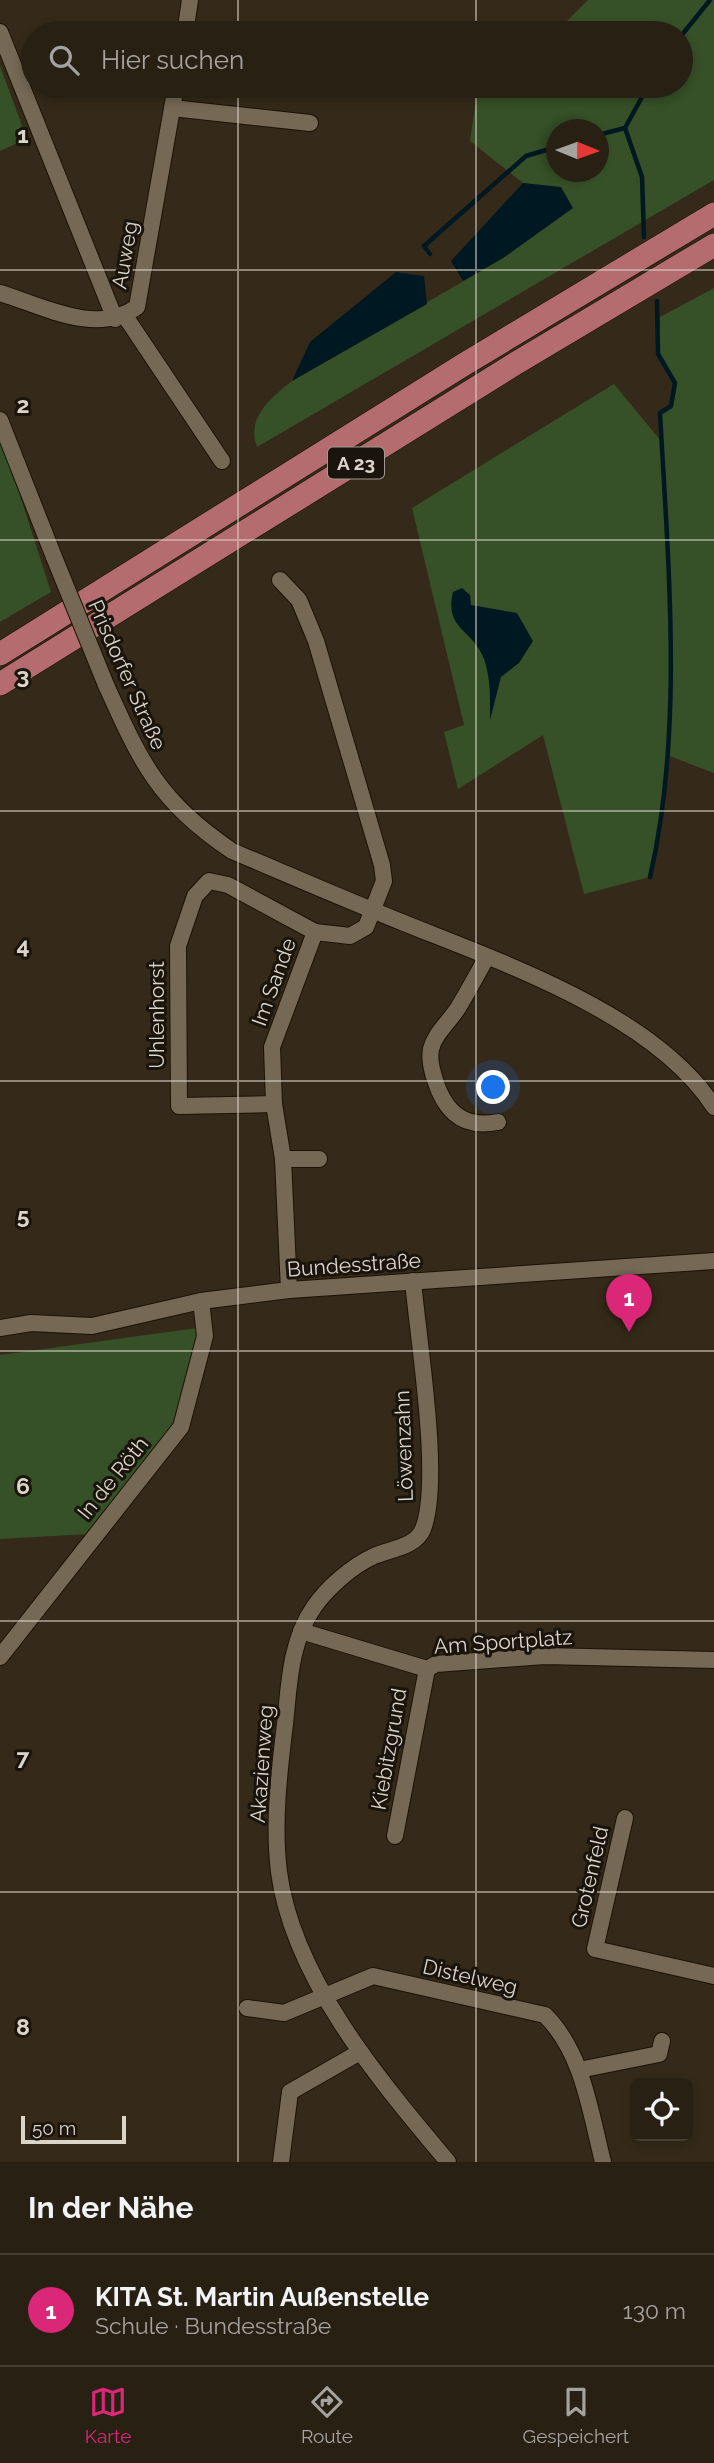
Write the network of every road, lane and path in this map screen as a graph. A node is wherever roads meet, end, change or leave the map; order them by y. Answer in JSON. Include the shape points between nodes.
{"nodes":[{"id":1,"x":190,"y":0,"type":"edge"},
{"id":2,"x":187,"y":21,"type":"edge"},
{"id":3,"x":0,"y":32,"type":"edge"},
{"id":4,"x":21,"y":82,"type":"edge"},
{"id":5,"x":28,"y":98,"type":"edge"},
{"id":6,"x":174,"y":98,"type":"edge"},
{"id":7,"x":172,"y":108,"type":"junction"},
{"id":8,"x":310,"y":123,"type":"dead end"},
{"id":9,"x":714,"y":215,"type":"edge"},
{"id":10,"x":714,"y":245,"type":"edge"},
{"id":11,"x":0,"y":293,"type":"edge"},
{"id":12,"x":120,"y":317,"type":"junction"},
{"id":13,"x":0,"y":421,"type":"edge"},
{"id":14,"x":222,"y":461,"type":"dead end"},
{"id":15,"x":280,"y":580,"type":"dead end"},
{"id":16,"x":0,"y":654,"type":"edge"},
{"id":17,"x":0,"y":684,"type":"edge"},
{"id":18,"x":374,"y":911,"type":"junction"},
{"id":19,"x":315,"y":932,"type":"junction"},
{"id":20,"x":487,"y":957,"type":"junction"},
{"id":21,"x":274,"y":1104,"type":"junction"},
{"id":22,"x":714,"y":1107,"type":"edge"},
{"id":23,"x":498,"y":1122,"type":"dead end"},
{"id":24,"x":283,"y":1159,"type":"junction"},
{"id":25,"x":319,"y":1159,"type":"dead end"},
{"id":26,"x":714,"y":1261,"type":"edge"},
{"id":27,"x":413,"y":1281,"type":"junction"},
{"id":28,"x":289,"y":1290,"type":"junction"},
{"id":29,"x":201,"y":1301,"type":"junction"},
{"id":30,"x":0,"y":1328,"type":"edge"},
{"id":31,"x":301,"y":1631,"type":"junction"},
{"id":32,"x":0,"y":1657,"type":"edge"},
{"id":33,"x":714,"y":1660,"type":"edge"},
{"id":34,"x":427,"y":1668,"type":"junction"},
{"id":35,"x":625,"y":1818,"type":"dead end"},
{"id":36,"x":395,"y":1836,"type":"dead end"},
{"id":37,"x":714,"y":1976,"type":"edge"},
{"id":38,"x":325,"y":1995,"type":"junction"},
{"id":39,"x":247,"y":2008,"type":"dead end"},
{"id":40,"x":360,"y":2052,"type":"junction"},
{"id":41,"x":659,"y":2054,"type":"dead end"},
{"id":42,"x":579,"y":2070,"type":"junction"},
{"id":43,"x":281,"y":2162,"type":"edge"},
{"id":44,"x":448,"y":2162,"type":"edge"},
{"id":45,"x":603,"y":2162,"type":"edge"}],
"edges":[{"from":1,"to":2,"type":"street"},
{"from":3,"to":4,"type":"street"},
{"from":5,"to":12,"type":"street"},
{"from":6,"to":7,"type":"street","name":"Auweg"},
{"from":7,"to":8,"type":"street"},
{"from":7,"to":12,"type":"street","name":"Auweg","via":[[137,307]]},
{"from":9,"to":16,"type":"highway","number":"A 23"},
{"from":10,"to":17,"type":"highway","number":"A 23"},
{"from":11,"to":12,"type":"street","name":"Auweg","via":[[94,322]]},
{"from":12,"to":14,"type":"street"},
{"from":13,"to":18,"type":"street","name":"Prisdorfer Straße","bridge":true,"via":[[138,758],[167,797],[195,825],[232,851]]},
{"from":15,"to":18,"type":"street","via":[[299,600],[316,641],[382,865],[384,881]]},
{"from":18,"to":19,"type":"street","name":"Im Sande","via":[[366,927],[350,936]]},
{"from":18,"to":20,"type":"street","name":"Prisdorfer Straße"},
{"from":19,"to":21,"type":"street","name":"Im Sande","via":[[272,1047]]},
{"from":19,"to":21,"type":"street","name":"Uhlenhorst","via":[[228,885],[209,881],[195,895],[178,947],[179,1106]]},
{"from":20,"to":22,"type":"street","name":"Prisdorfer Straße","via":[[622,1021],[662,1048],[699,1083]]},
{"from":20,"to":23,"type":"street","via":[[436,1037],[431,1065],[440,1097],[450,1111],[478,1125]]},
{"from":21,"to":24,"type":"street","name":"Im Sande"},
{"from":24,"to":25,"type":"street"},
{"from":24,"to":28,"type":"street","name":"Im Sande"},
{"from":26,"to":27,"type":"street","name":"Bundesstraße"},
{"from":27,"to":28,"type":"street","name":"Bundesstraße"},
{"from":27,"to":31,"type":"street","name":"Löwenzahn","via":[[429,1450],[430,1505],[422,1532],[406,1546],[372,1557],[335,1583]]},
{"from":28,"to":29,"type":"street","name":"Bundesstraße"},
{"from":29,"to":30,"type":"street","name":"Bundesstraße","via":[[92,1325],[31,1323]]},
{"from":29,"to":32,"type":"street","name":"In de Röth","via":[[205,1336],[181,1427]]},
{"from":31,"to":34,"type":"street","name":"Am Sportplatz"},
{"from":31,"to":38,"type":"street","name":"Akazienweg","via":[[292,1666],[277,1799],[279,1873],[293,1930]]},
{"from":33,"to":34,"type":"street","name":"Am Sportplatz","via":[[545,1657]]},
{"from":34,"to":36,"type":"street","name":"Kiebitzgrund"},
{"from":35,"to":37,"type":"street","name":"Grotenfeld","via":[[595,1949]]},
{"from":38,"to":39,"type":"street","name":"Distelweg","via":[[284,2013]]},
{"from":38,"to":40,"type":"street","name":"Akazienweg"},
{"from":38,"to":42,"type":"street","name":"Distelweg","via":[[373,1976],[545,2015],[563,2033]]},
{"from":40,"to":43,"type":"street","via":[[290,2092]]},
{"from":40,"to":44,"type":"street","name":"Akazienweg"},
{"from":41,"to":42,"type":"street"},
{"from":42,"to":45,"type":"street","name":"Distelweg"}]}
